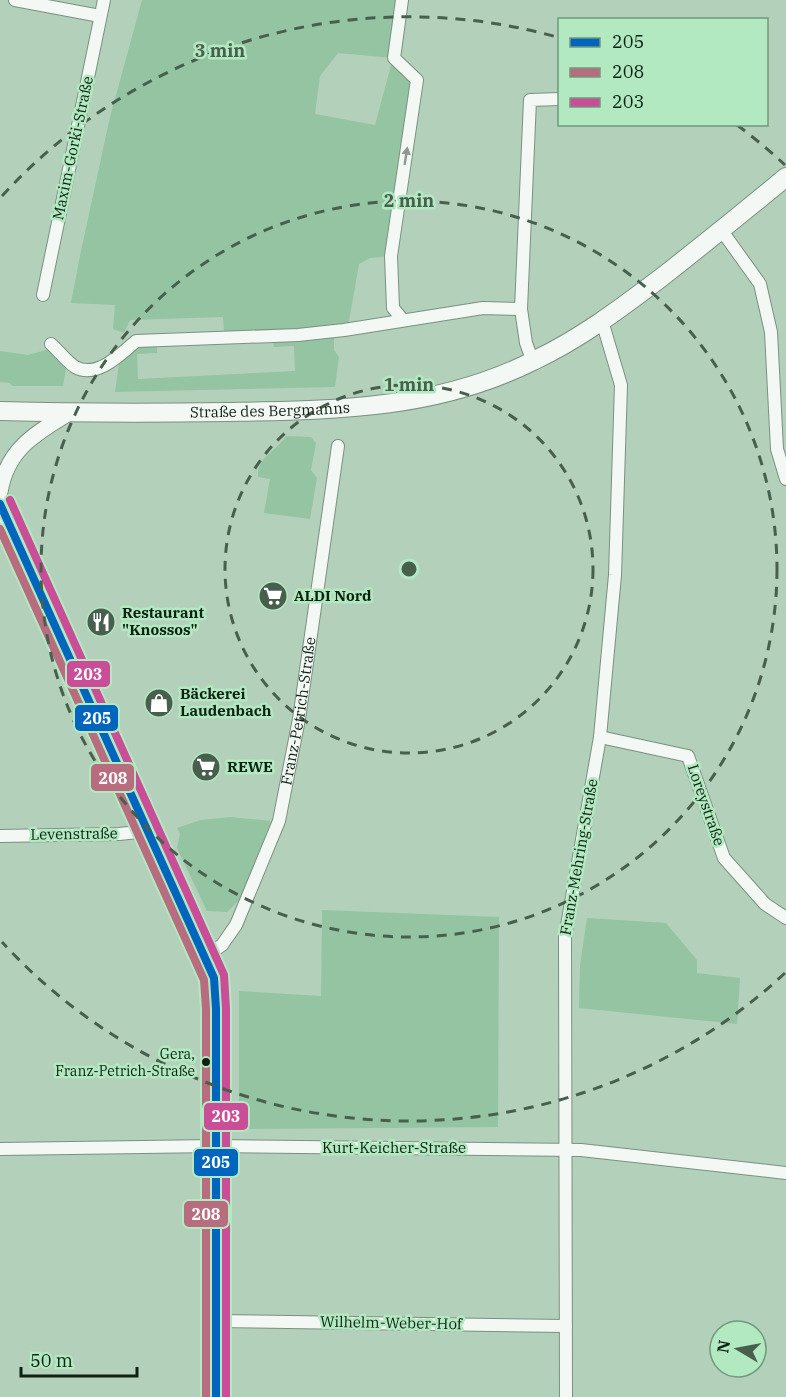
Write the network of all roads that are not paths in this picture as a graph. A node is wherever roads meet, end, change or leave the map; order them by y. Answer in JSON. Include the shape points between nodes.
{"nodes":[{"id":1,"x":15,"y":0,"type":"edge"},
{"id":2,"x":104,"y":0,"type":"edge"},
{"id":3,"x":402,"y":0,"type":"edge"},
{"id":4,"x":100,"y":16,"type":"junction"},
{"id":5,"x":558,"y":99,"type":"edge"},
{"id":6,"x":786,"y":177,"type":"edge"},
{"id":7,"x":722,"y":231,"type":"junction"},
{"id":8,"x":43,"y":296,"type":"dead end"},
{"id":9,"x":521,"y":309,"type":"junction"},
{"id":10,"x":403,"y":320,"type":"junction"},
{"id":11,"x":602,"y":321,"type":"junction"},
{"id":12,"x":51,"y":344,"type":"dead end"},
{"id":13,"x":533,"y":362,"type":"junction"},
{"id":14,"x":0,"y":411,"type":"edge"},
{"id":15,"x":69,"y":413,"type":"junction"},
{"id":16,"x":338,"y":446,"type":"dead end"},
{"id":17,"x":786,"y":479,"type":"edge"},
{"id":18,"x":0,"y":492,"type":"edge"},
{"id":19,"x":0,"y":504,"type":"edge"},
{"id":20,"x":600,"y":737,"type":"junction"},
{"id":21,"x":148,"y":831,"type":"junction"},
{"id":22,"x":0,"y":836,"type":"edge"},
{"id":23,"x":786,"y":918,"type":"edge"},
{"id":24,"x":206,"y":956,"type":"junction"},
{"id":25,"x":214,"y":1146,"type":"junction"},
{"id":26,"x":0,"y":1149,"type":"edge"},
{"id":27,"x":566,"y":1149,"type":"junction"},
{"id":28,"x":786,"y":1173,"type":"edge"},
{"id":29,"x":215,"y":1321,"type":"junction"},
{"id":30,"x":566,"y":1326,"type":"junction"},
{"id":31,"x":216,"y":1397,"type":"edge"},
{"id":32,"x":566,"y":1397,"type":"edge"}],
"edges":[{"from":1,"to":4,"type":"street"},
{"from":2,"to":4,"type":"street","name":"Maxim-Gorki-Straße"},
{"from":10,"to":3,"type":"street","one_way":true,"via":[[393,308],[391,256],[417,80],[394,58]]},
{"from":4,"to":8,"type":"street","name":"Maxim-Gorki-Straße"},
{"from":5,"to":9,"type":"street","via":[[530,100]]},
{"from":6,"to":7,"type":"main road","name":"Straße des Bergmanns"},
{"from":7,"to":11,"type":"main road","name":"Straße des Bergmanns"},
{"from":7,"to":17,"type":"street","via":[[759,284],[771,332],[777,449]]},
{"from":9,"to":10,"type":"street","via":[[483,308]]},
{"from":9,"to":13,"type":"street"},
{"from":10,"to":12,"type":"street","via":[[298,335],[136,341],[120,356],[95,370],[78,368]]},
{"from":11,"to":13,"type":"main road","name":"Straße des Bergmanns"},
{"from":11,"to":20,"type":"street","name":"Franz-Mehring-Straße","via":[[621,385],[615,575]]},
{"from":13,"to":15,"type":"main road","name":"Straße des Bergmanns","via":[[458,390],[414,401],[356,408]]},
{"from":14,"to":15,"type":"main road","name":"Straße des Bergmanns"},
{"from":15,"to":18,"type":"street","via":[[24,443],[6,470]]},
{"from":16,"to":24,"type":"street","name":"Franz-Petrich-Straße","via":[[279,821],[236,925],[222,945]]},
{"from":19,"to":21,"type":"street"},
{"from":20,"to":23,"type":"street","name":"Loreystraße","via":[[688,756],[724,858],[765,904]]},
{"from":20,"to":27,"type":"street","name":"Franz-Mehring-Straße","via":[[565,937]]},
{"from":21,"to":22,"type":"street","name":"Levenstraße"},
{"from":21,"to":24,"type":"street"},
{"from":24,"to":25,"type":"street","via":[[214,978],[216,1009]]},
{"from":25,"to":26,"type":"street","name":"Kurt-Keicher-Straße"},
{"from":25,"to":27,"type":"street","name":"Kurt-Keicher-Straße"},
{"from":25,"to":29,"type":"street"},
{"from":27,"to":28,"type":"street","name":"Kurt-Keicher-Straße"},
{"from":27,"to":30,"type":"street","name":"Franz-Mehring-Straße"},
{"from":29,"to":30,"type":"street","name":"Wilhelm-Weber-Hof"},
{"from":29,"to":31,"type":"street"},
{"from":30,"to":32,"type":"street","name":"Franz-Mehring-Straße"}]}
